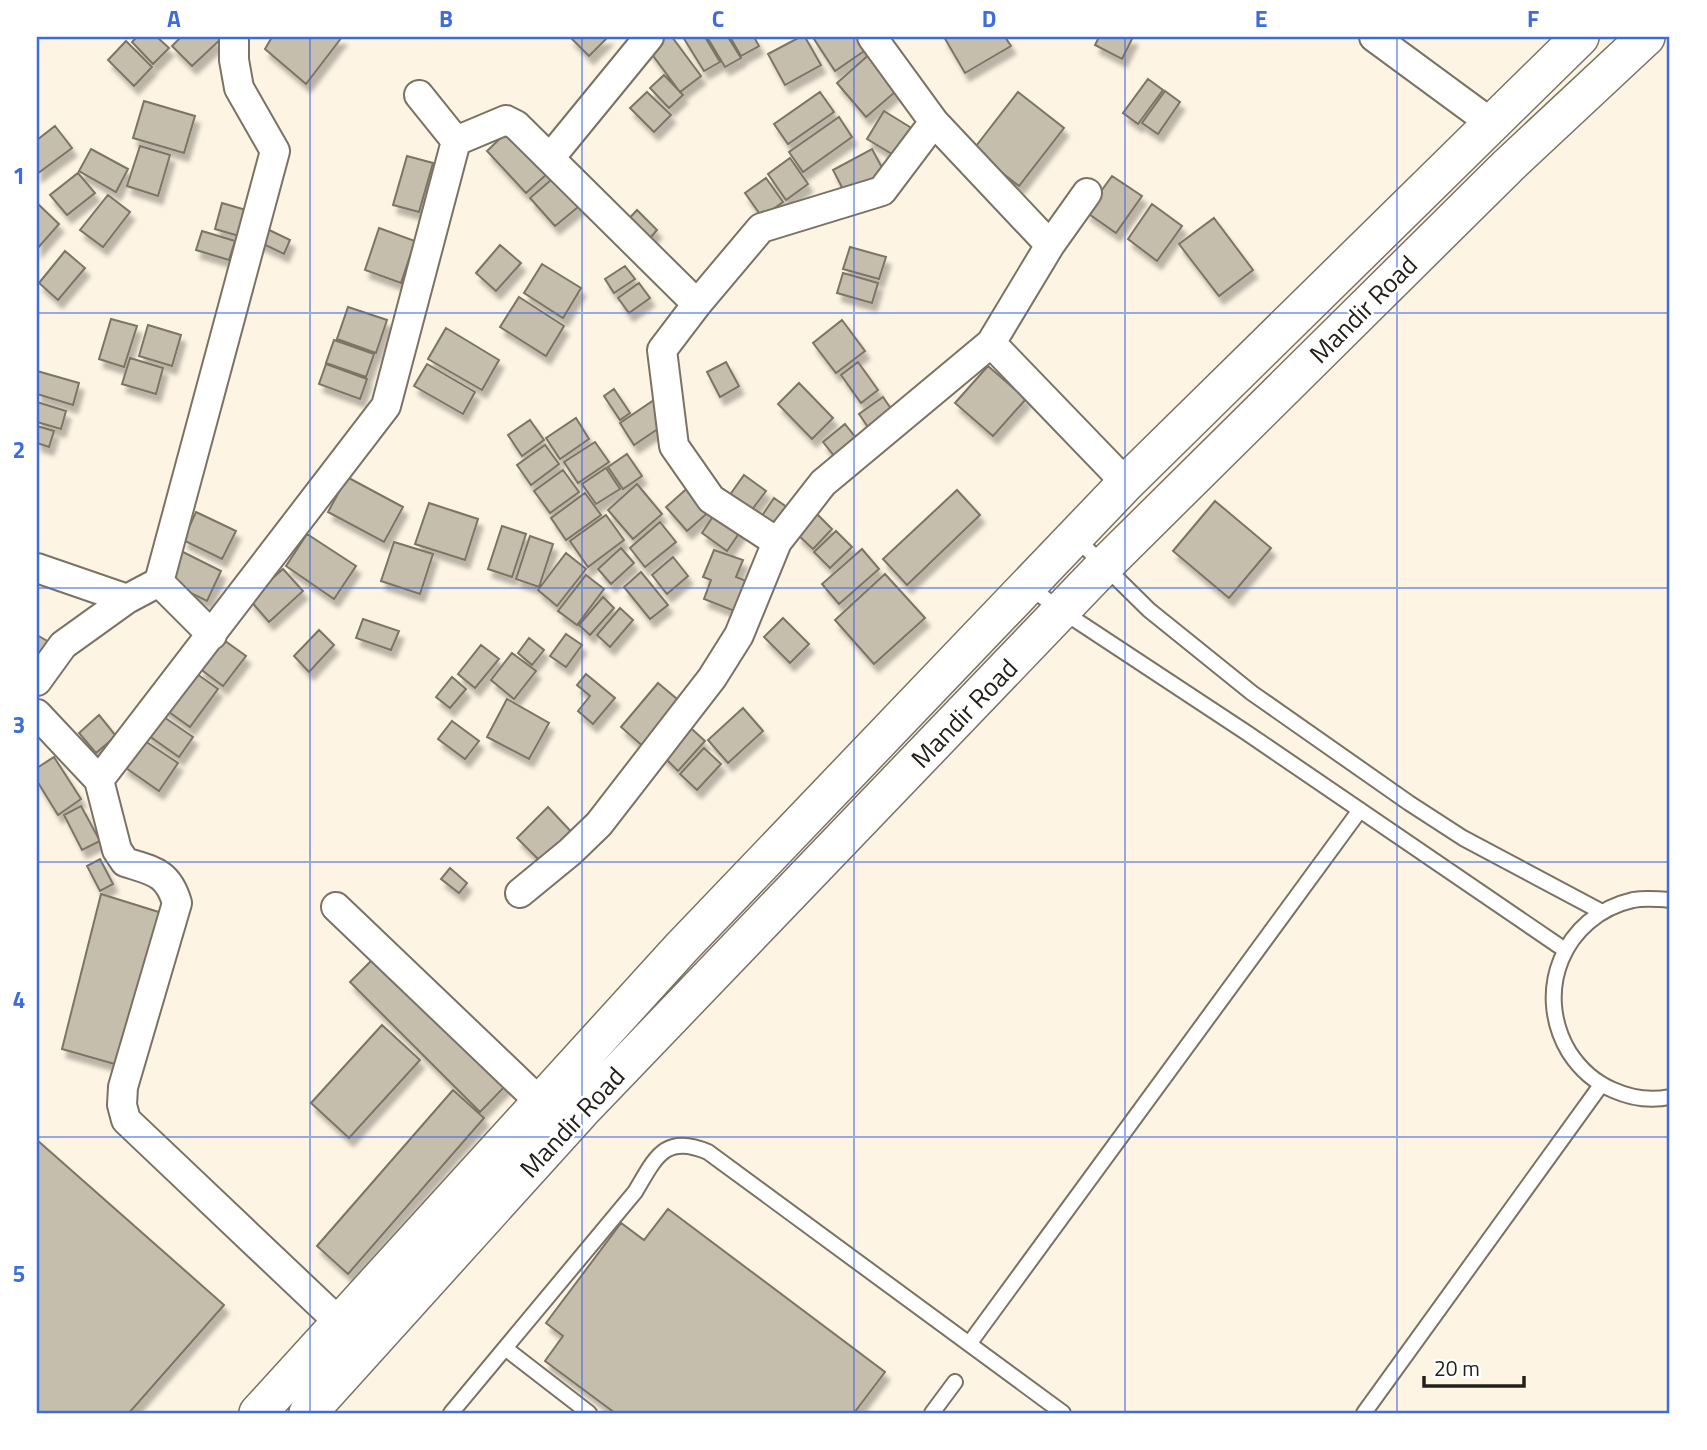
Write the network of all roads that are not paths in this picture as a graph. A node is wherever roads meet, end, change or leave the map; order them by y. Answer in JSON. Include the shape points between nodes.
{"nodes":[{"id":1,"x":234,"y":37,"type":"edge"},
{"id":2,"x":649,"y":37,"type":"edge"},
{"id":3,"x":872,"y":37,"type":"edge"},
{"id":4,"x":1374,"y":37,"type":"edge"},
{"id":5,"x":1580,"y":37,"type":"edge"},
{"id":6,"x":1646,"y":37,"type":"edge"},
{"id":7,"x":419,"y":95,"type":"dead end"},
{"id":8,"x":934,"y":122,"type":"junction"},
{"id":9,"x":1491,"y":123,"type":"junction"},
{"id":10,"x":456,"y":141,"type":"junction"},
{"id":11,"x":550,"y":158,"type":"junction"},
{"id":12,"x":1087,"y":193,"type":"dead end"},
{"id":13,"x":1050,"y":245,"type":"junction"},
{"id":14,"x":697,"y":303,"type":"junction"},
{"id":15,"x":991,"y":343,"type":"junction"},
{"id":16,"x":1126,"y":483,"type":"junction"},
{"id":17,"x":1075,"y":537,"type":"junction"},
{"id":18,"x":777,"y":542,"type":"junction"},
{"id":19,"x":1104,"y":566,"type":"junction"},
{"id":20,"x":37,"y":568,"type":"edge"},
{"id":21,"x":159,"y":582,"type":"junction"},
{"id":22,"x":1028,"y":586,"type":"junction"},
{"id":23,"x":127,"y":600,"type":"junction"},
{"id":24,"x":1062,"y":611,"type":"junction"},
{"id":25,"x":212,"y":635,"type":"junction"},
{"id":26,"x":37,"y":681,"type":"edge"},
{"id":27,"x":42,"y":729,"type":"edge"},
{"id":28,"x":99,"y":780,"type":"junction"},
{"id":29,"x":1360,"y":810,"type":"junction"},
{"id":30,"x":761,"y":864,"type":"junction"},
{"id":31,"x":792,"y":892,"type":"junction"},
{"id":32,"x":520,"y":893,"type":"dead end"},
{"id":33,"x":1670,"y":899,"type":"edge"},
{"id":34,"x":336,"y":907,"type":"dead end"},
{"id":35,"x":1602,"y":912,"type":"junction"},
{"id":36,"x":1565,"y":950,"type":"junction"},
{"id":37,"x":1601,"y":1085,"type":"junction"},
{"id":38,"x":1670,"y":1097,"type":"edge"},
{"id":39,"x":541,"y":1103,"type":"junction"},
{"id":40,"x":341,"y":1324,"type":"junction"},
{"id":41,"x":969,"y":1344,"type":"junction"},
{"id":42,"x":505,"y":1348,"type":"junction"},
{"id":43,"x":956,"y":1382,"type":"dead end"},
{"id":44,"x":258,"y":1413,"type":"edge"},
{"id":45,"x":308,"y":1413,"type":"edge"},
{"id":46,"x":451,"y":1413,"type":"edge"},
{"id":47,"x":589,"y":1413,"type":"edge"},
{"id":48,"x":932,"y":1413,"type":"edge"},
{"id":49,"x":1063,"y":1413,"type":"edge"},
{"id":50,"x":1364,"y":1413,"type":"edge"}],
"edges":[{"from":1,"to":21,"type":"street","via":[[239,88],[275,151]]},
{"from":2,"to":11,"type":"street"},
{"from":3,"to":8,"type":"street"},
{"from":4,"to":9,"type":"street"},
{"from":5,"to":9,"type":"street","name":"Mandir Road"},
{"from":6,"to":19,"type":"street","name":"Mandir Road","via":[[1509,165]]},
{"from":7,"to":10,"type":"street"},
{"from":8,"to":13,"type":"street"},
{"from":8,"to":14,"type":"street","via":[[882,191],[761,228]]},
{"from":9,"to":16,"type":"street","name":"Mandir Road"},
{"from":10,"to":11,"type":"street","via":[[506,120]]},
{"from":10,"to":25,"type":"street","via":[[386,406]]},
{"from":11,"to":14,"type":"street"},
{"from":12,"to":13,"type":"street"},
{"from":13,"to":15,"type":"street"},
{"from":14,"to":18,"type":"street","via":[[662,350],[674,446],[711,499]]},
{"from":15,"to":16,"type":"street"},
{"from":15,"to":18,"type":"street","via":[[823,482]]},
{"from":16,"to":17,"type":"street","name":"Mandir Road"},
{"from":17,"to":19,"type":"lane"},
{"from":17,"to":22,"type":"street","name":"Mandir Road"},
{"from":18,"to":32,"type":"street","via":[[739,635],[712,678],[598,824]]},
{"from":19,"to":24,"type":"street","name":"Mandir Road"},
{"from":19,"to":35,"type":"lane","via":[[1149,610],[1252,693],[1397,795],[1463,838]]},
{"from":20,"to":23,"type":"street"},
{"from":21,"to":23,"type":"street"},
{"from":21,"to":25,"type":"street"},
{"from":22,"to":24,"type":"lane"},
{"from":22,"to":30,"type":"street","name":"Mandir Road"},
{"from":23,"to":26,"type":"street","via":[[64,645]]},
{"from":24,"to":29,"type":"lane"},
{"from":24,"to":31,"type":"street","name":"Mandir Road"},
{"from":25,"to":28,"type":"street"},
{"from":27,"to":28,"type":"street"},
{"from":28,"to":40,"type":"street","via":[[117,850],[125,862],[159,873],[172,887],[177,903],[123,1087],[126,1120]]},
{"from":29,"to":36,"type":"lane"},
{"from":29,"to":41,"type":"lane"},
{"from":30,"to":31,"type":"street"},
{"from":30,"to":39,"type":"street","name":"Mandir Road"},
{"from":31,"to":45,"type":"street","name":"Mandir Road","via":[[581,1111]]},
{"from":33,"to":35,"type":"lane","via":[[1634,900]]},
{"from":34,"to":39,"type":"street"},
{"from":35,"to":36,"type":"lane"},
{"from":36,"to":37,"type":"lane","via":[[1556,972],[1553,1000],[1559,1035],[1577,1065]]},
{"from":37,"to":38,"type":"lane","via":[[1629,1097]]},
{"from":37,"to":50,"type":"lane"},
{"from":39,"to":40,"type":"street","name":"Mandir Road"},
{"from":40,"to":44,"type":"street","name":"Mandir Road"},
{"from":41,"to":42,"type":"lane","via":[[708,1153],[683,1145],[671,1146],[655,1158],[635,1192]]},
{"from":41,"to":49,"type":"lane"},
{"from":42,"to":46,"type":"lane"},
{"from":42,"to":47,"type":"lane"},
{"from":43,"to":48,"type":"lane"}]}
